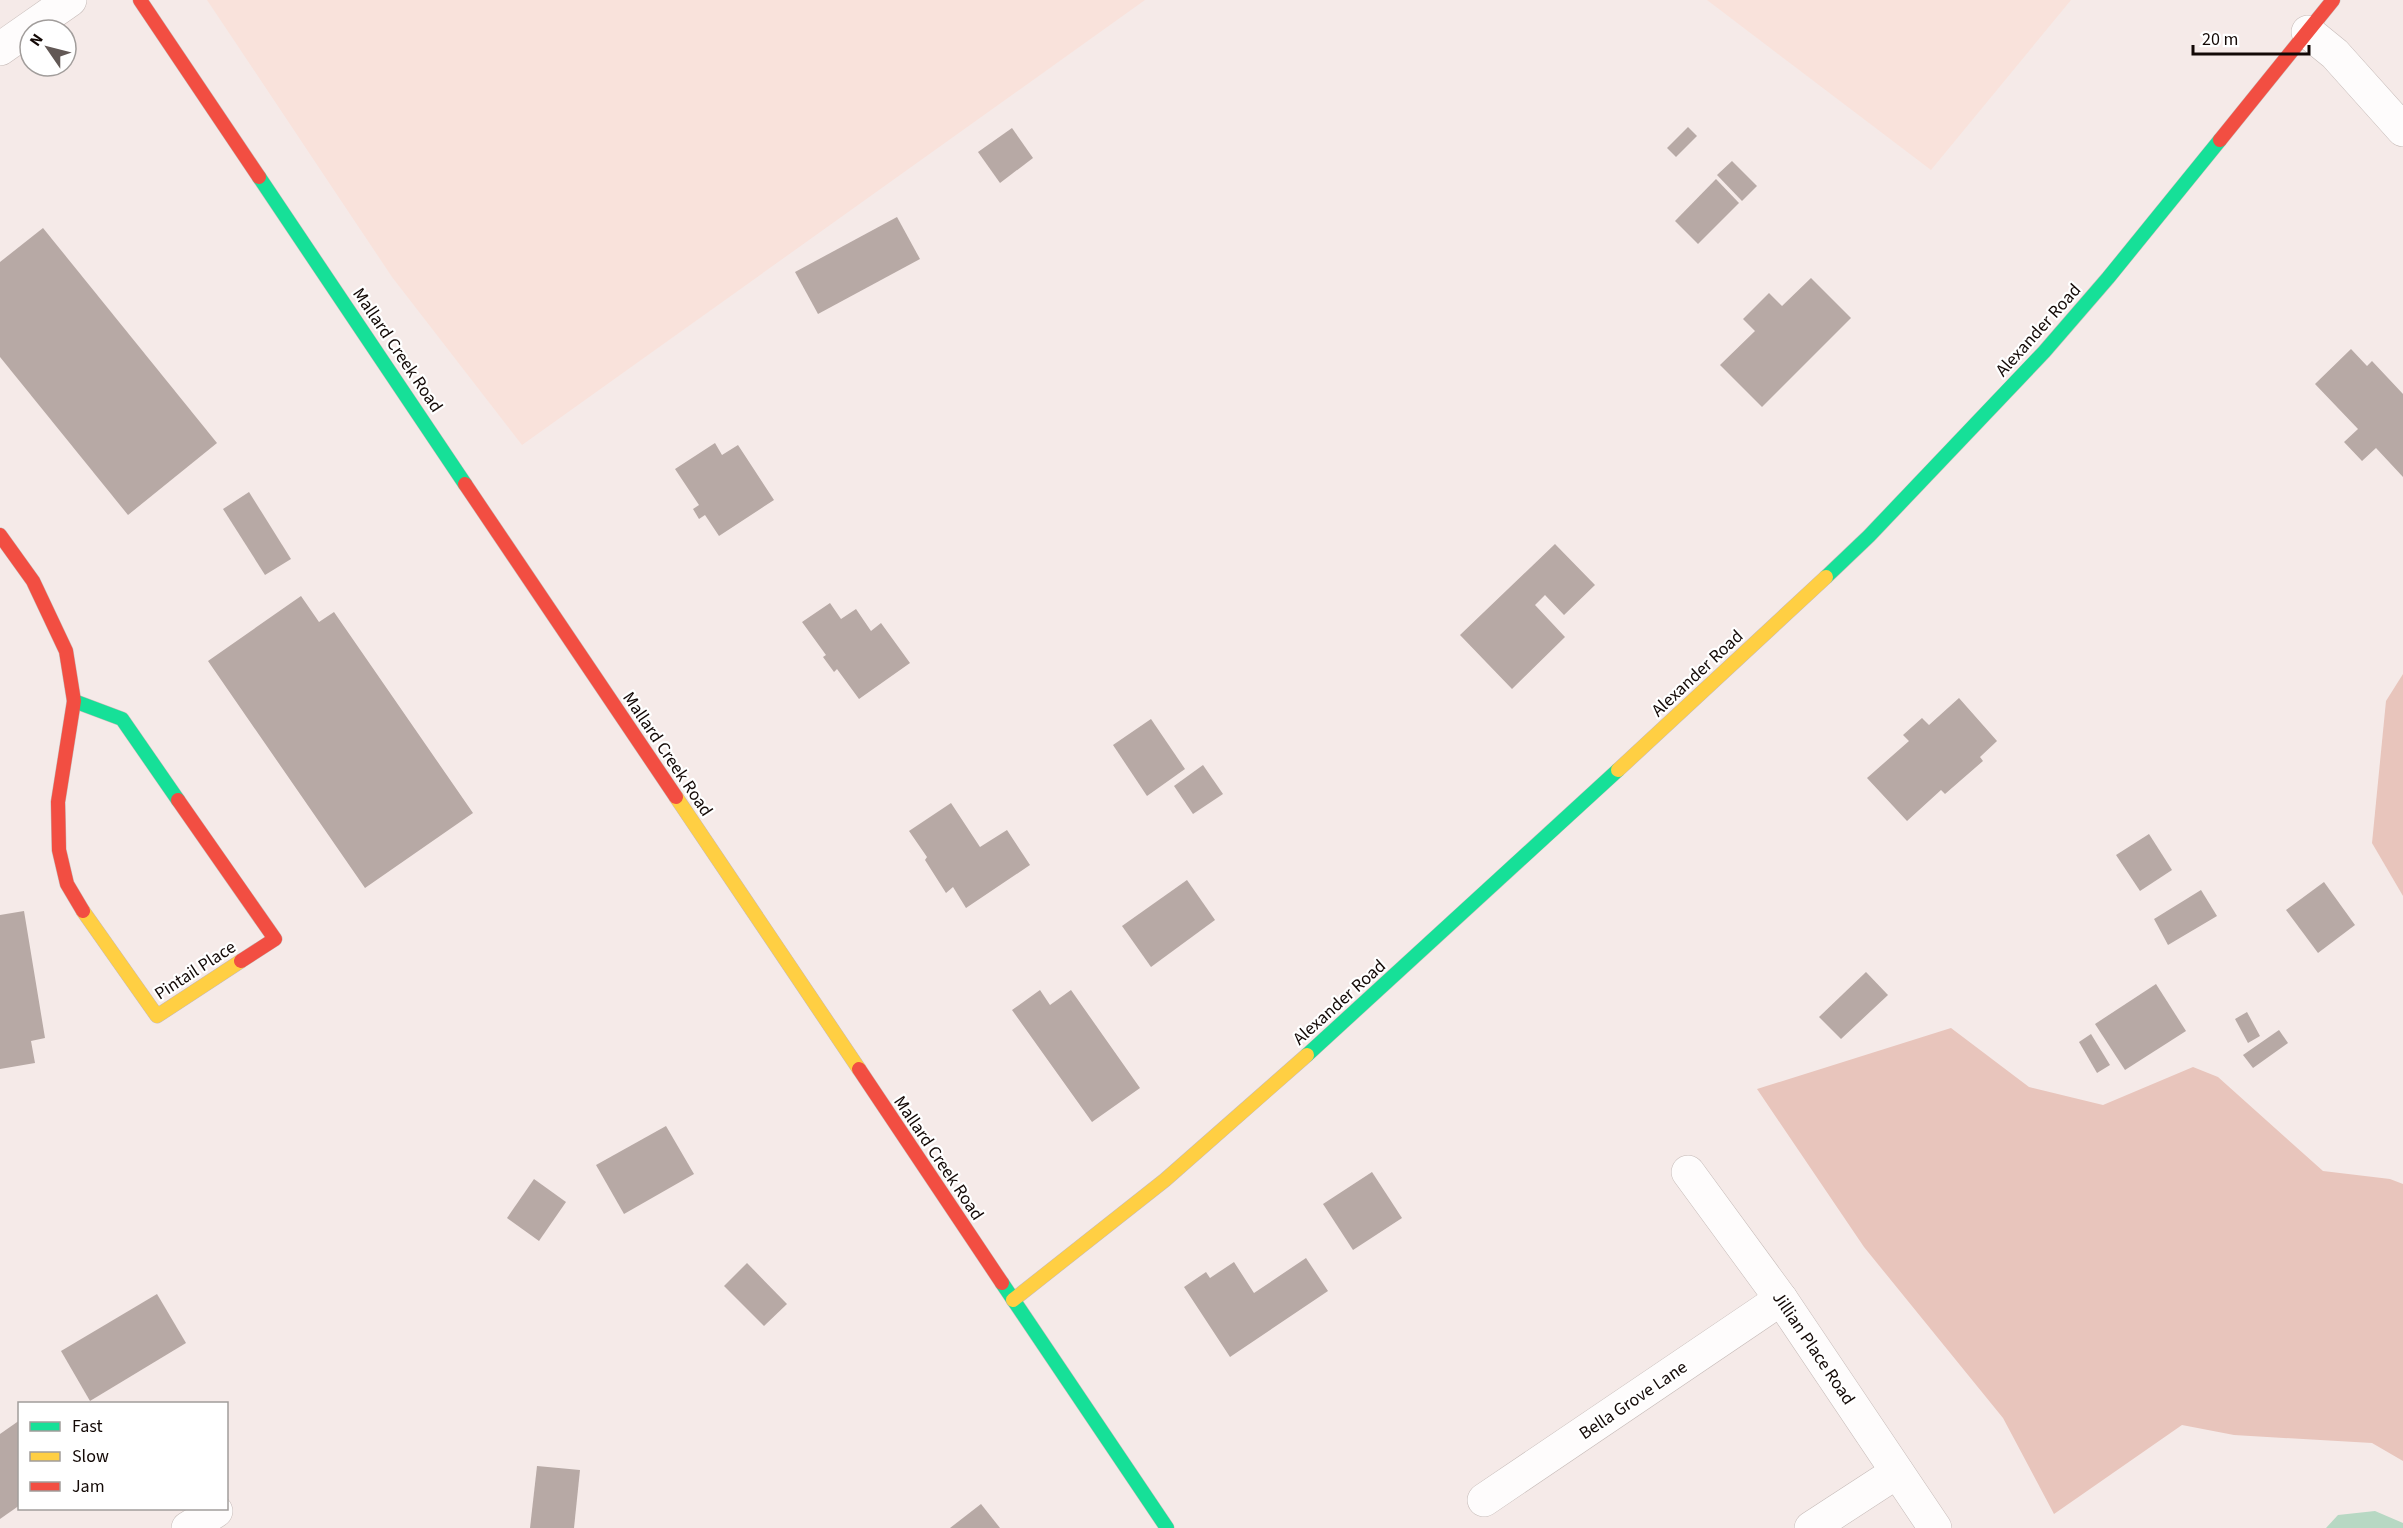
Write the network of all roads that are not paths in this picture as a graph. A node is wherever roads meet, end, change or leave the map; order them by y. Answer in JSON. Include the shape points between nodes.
{"nodes":[{"id":1,"x":70,"y":0,"type":"edge"},
{"id":2,"x":140,"y":0,"type":"edge"},
{"id":3,"x":2332,"y":0,"type":"edge"},
{"id":4,"x":2308,"y":32,"type":"junction"},
{"id":5,"x":0,"y":49,"type":"edge"},
{"id":6,"x":2403,"y":130,"type":"edge"},
{"id":7,"x":0,"y":535,"type":"edge"},
{"id":8,"x":74,"y":701,"type":"junction"},
{"id":9,"x":1688,"y":1172,"type":"dead end"},
{"id":10,"x":1781,"y":1299,"type":"junction"},
{"id":11,"x":1013,"y":1300,"type":"junction"},
{"id":12,"x":1897,"y":1472,"type":"junction"},
{"id":13,"x":1484,"y":1500,"type":"dead end"},
{"id":14,"x":216,"y":1511,"type":"dead end"},
{"id":15,"x":188,"y":1528,"type":"edge"},
{"id":16,"x":1167,"y":1528,"type":"edge"},
{"id":17,"x":1811,"y":1528,"type":"edge"},
{"id":18,"x":1935,"y":1528,"type":"edge"}],
"edges":[{"from":1,"to":5,"type":"street"},
{"from":2,"to":11,"type":"street","name":"Mallard Creek Road"},
{"from":3,"to":4,"type":"street","name":"Alexander Road"},
{"from":4,"to":6,"type":"street","via":[[2335,54]]},
{"from":4,"to":11,"type":"street","name":"Alexander Road","via":[[2044,352],[1860,544],[1242,1114]]},
{"from":7,"to":8,"type":"street","name":"Pintail Place","via":[[33,581],[66,651]]},
{"from":8,"to":8,"type":"street","name":"Pintail Place","via":[[58,802],[59,850],[67,884],[157,1016],[275,939],[122,719]]},
{"from":9,"to":10,"type":"street","name":"Jillian Place Road"},
{"from":10,"to":12,"type":"street","name":"Jillian Place Road"},
{"from":10,"to":13,"type":"street","name":"Bella Grove Lane"},
{"from":11,"to":16,"type":"street","name":"Mallard Creek Road"},
{"from":12,"to":17,"type":"street"},
{"from":12,"to":18,"type":"street","name":"Jillian Place Road"},
{"from":14,"to":15,"type":"street"}]}
